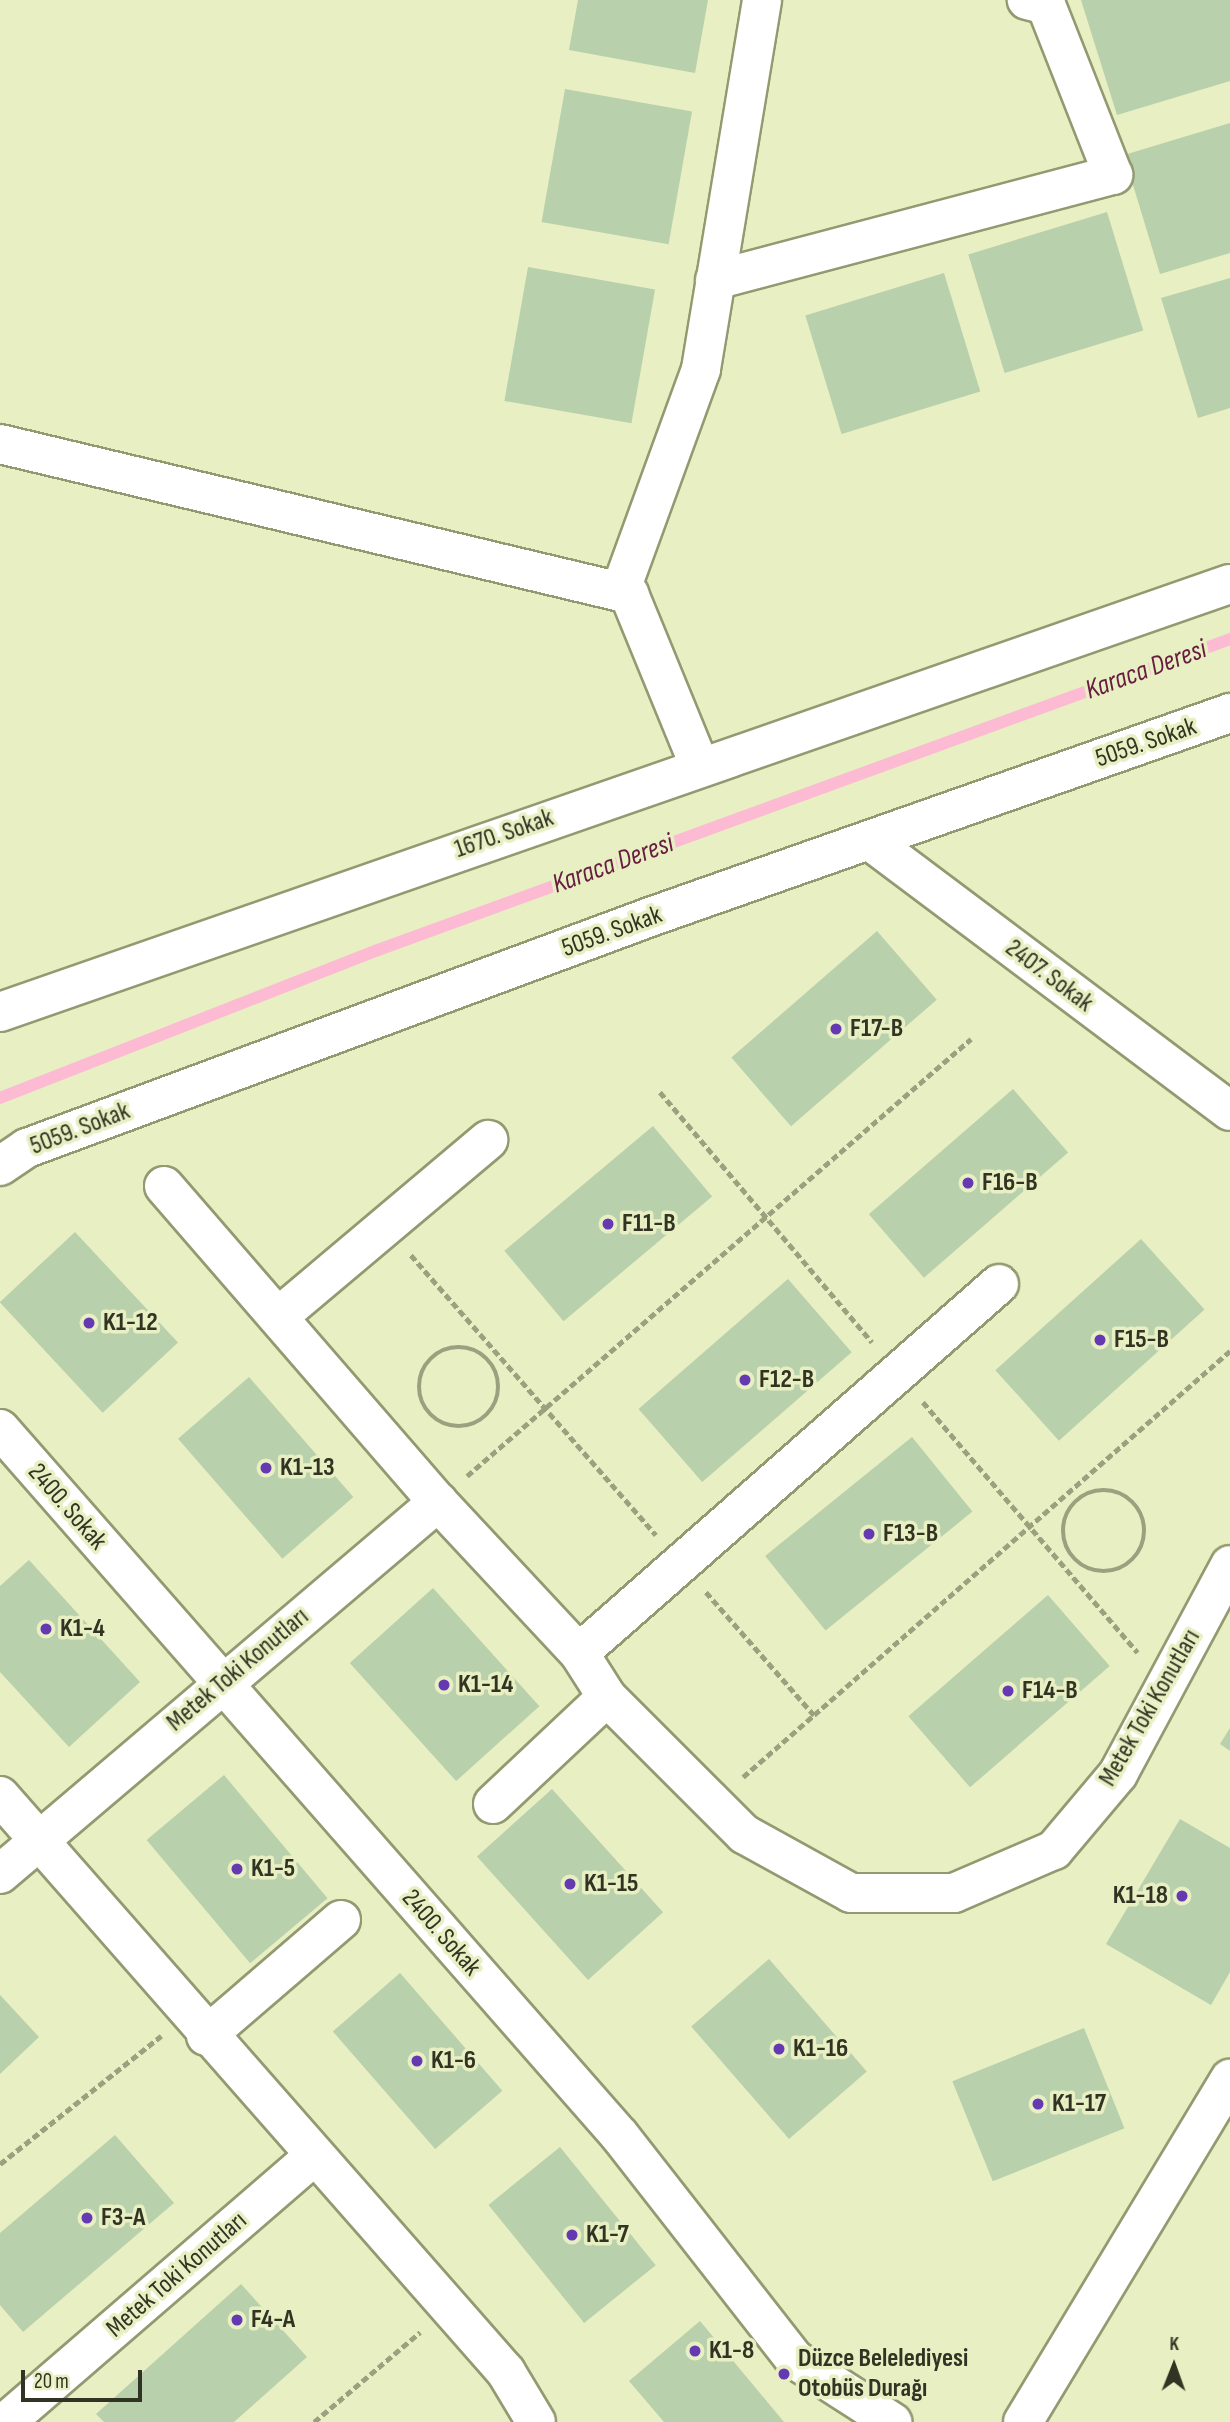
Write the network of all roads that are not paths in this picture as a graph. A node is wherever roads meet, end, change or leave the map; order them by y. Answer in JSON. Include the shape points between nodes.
{"nodes":[{"id":1,"x":762,"y":0,"type":"edge"},
{"id":2,"x":1027,"y":0,"type":"edge"},
{"id":3,"x":715,"y":280,"type":"junction"},
{"id":4,"x":0,"y":444,"type":"edge"},
{"id":5,"x":1230,"y":583,"type":"edge"},
{"id":6,"x":620,"y":592,"type":"junction"},
{"id":7,"x":1230,"y":713,"type":"edge"},
{"id":8,"x":700,"y":767,"type":"junction"},
{"id":9,"x":869,"y":840,"type":"junction"},
{"id":10,"x":0,"y":1012,"type":"edge"},
{"id":11,"x":1230,"y":1111,"type":"edge"},
{"id":12,"x":488,"y":1140,"type":"dead end"},
{"id":13,"x":0,"y":1166,"type":"edge"},
{"id":14,"x":164,"y":1186,"type":"dead end"},
{"id":15,"x":999,"y":1284,"type":"dead end"},
{"id":16,"x":278,"y":1317,"type":"junction"},
{"id":17,"x":0,"y":1429,"type":"edge"},
{"id":18,"x":438,"y":1502,"type":"junction"},
{"id":19,"x":1230,"y":1565,"type":"edge"},
{"id":20,"x":579,"y":1653,"type":"junction"},
{"id":21,"x":222,"y":1684,"type":"junction"},
{"id":22,"x":607,"y":1697,"type":"junction"},
{"id":23,"x":0,"y":1796,"type":"edge"},
{"id":24,"x":493,"y":1804,"type":"dead end"},
{"id":25,"x":40,"y":1841,"type":"junction"},
{"id":26,"x":0,"y":1874,"type":"edge"},
{"id":27,"x":341,"y":1920,"type":"dead end"},
{"id":28,"x":197,"y":2025,"type":"junction"},
{"id":29,"x":1230,"y":2079,"type":"edge"},
{"id":30,"x":316,"y":2155,"type":"junction"},
{"id":31,"x":6,"y":2422,"type":"edge"},
{"id":32,"x":537,"y":2422,"type":"edge"},
{"id":33,"x":892,"y":2422,"type":"edge"},
{"id":34,"x":1023,"y":2422,"type":"edge"}],
"edges":[{"from":1,"to":3,"type":"street"},
{"from":2,"to":3,"type":"street","via":[[1046,5],[1113,175]]},
{"from":3,"to":6,"type":"street","via":[[701,369]]},
{"from":4,"to":6,"type":"street"},
{"from":5,"to":8,"type":"street","name":"1670. Sokak"},
{"from":6,"to":8,"type":"street","via":[[629,594]]},
{"from":7,"to":9,"type":"street","name":"5059. Sokak"},
{"from":8,"to":10,"type":"street","name":"1670. Sokak"},
{"from":9,"to":11,"type":"street","name":"2407. Sokak"},
{"from":9,"to":13,"type":"street","name":"5059. Sokak","via":[[40,1143]]},
{"from":12,"to":16,"type":"street"},
{"from":14,"to":16,"type":"street","name":"Metek Toki Konutları"},
{"from":15,"to":20,"type":"street"},
{"from":16,"to":18,"type":"street","name":"Metek Toki Konutları"},
{"from":17,"to":21,"type":"street","name":"2400. Sokak"},
{"from":18,"to":20,"type":"street","name":"Metek Toki Konutları"},
{"from":18,"to":21,"type":"street","name":"Metek Toki Konutları"},
{"from":19,"to":22,"type":"street","name":"Metek Toki Konutları","via":[[1118,1774],[1054,1850],[954,1894],[851,1893],[744,1833]]},
{"from":20,"to":22,"type":"street","name":"Metek Toki Konutları"},
{"from":21,"to":25,"type":"street","name":"Metek Toki Konutları"},
{"from":21,"to":33,"type":"street","name":"2400. Sokak","via":[[620,2136],[794,2359]]},
{"from":22,"to":24,"type":"street"},
{"from":23,"to":25,"type":"street"},
{"from":25,"to":26,"type":"street","name":"Metek Toki Konutları"},
{"from":25,"to":28,"type":"street"},
{"from":27,"to":28,"type":"street"},
{"from":28,"to":30,"type":"street"},
{"from":29,"to":34,"type":"street"},
{"from":30,"to":31,"type":"street","name":"Metek Toki Konutları"},
{"from":30,"to":32,"type":"street","via":[[506,2372]]}]}
